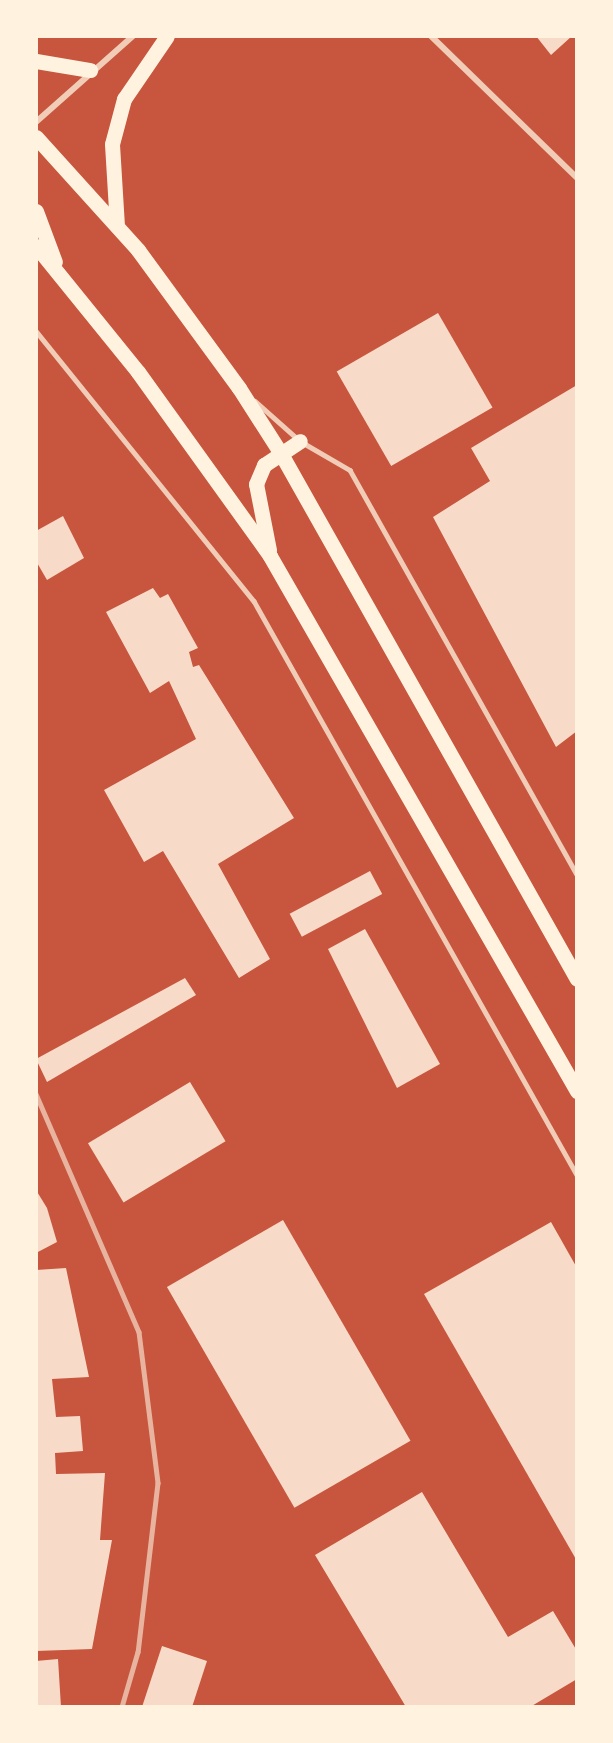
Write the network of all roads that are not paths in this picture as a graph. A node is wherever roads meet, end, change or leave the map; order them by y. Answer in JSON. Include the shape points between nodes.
{"nodes":[{"id":1,"x":134,"y":36,"type":"edge"},
{"id":2,"x":167,"y":36,"type":"edge"},
{"id":3,"x":431,"y":36,"type":"edge"},
{"id":4,"x":36,"y":61,"type":"edge"},
{"id":5,"x":90,"y":70,"type":"junction"},
{"id":6,"x":36,"y":122,"type":"edge"},
{"id":7,"x":36,"y":137,"type":"edge"},
{"id":8,"x":577,"y":178,"type":"edge"},
{"id":9,"x":36,"y":211,"type":"edge"},
{"id":10,"x":117,"y":226,"type":"junction"},
{"id":11,"x":36,"y":246,"type":"edge"},
{"id":12,"x":57,"y":268,"type":"junction"},
{"id":13,"x":36,"y":331,"type":"edge"},
{"id":14,"x":239,"y":388,"type":"junction"},
{"id":15,"x":300,"y":441,"type":"junction"},
{"id":16,"x":280,"y":452,"type":"junction"},
{"id":17,"x":270,"y":556,"type":"junction"},
{"id":18,"x":577,"y":875,"type":"edge"},
{"id":19,"x":577,"y":979,"type":"edge"},
{"id":20,"x":577,"y":1091,"type":"edge"},
{"id":21,"x":577,"y":1175,"type":"edge"}],
"edges":[{"from":1,"to":5,"type":"street"},
{"from":2,"to":10,"type":"main road","via":[[124,99],[112,144]]},
{"from":3,"to":8,"type":"street"},
{"from":4,"to":5,"type":"main road"},
{"from":5,"to":6,"type":"street"},
{"from":7,"to":10,"type":"main road"},
{"from":9,"to":12,"type":"main road"},
{"from":10,"to":14,"type":"main road"},
{"from":11,"to":12,"type":"main road"},
{"from":12,"to":17,"type":"main road","via":[[138,372]]},
{"from":13,"to":21,"type":"lane","via":[[254,602]]},
{"from":14,"to":15,"type":"lane"},
{"from":14,"to":16,"type":"main road"},
{"from":15,"to":16,"type":"main road"},
{"from":15,"to":18,"type":"lane","via":[[350,470]]},
{"from":16,"to":17,"type":"main road","via":[[264,465],[256,484]]},
{"from":16,"to":19,"type":"main road"},
{"from":17,"to":20,"type":"main road"}]}
